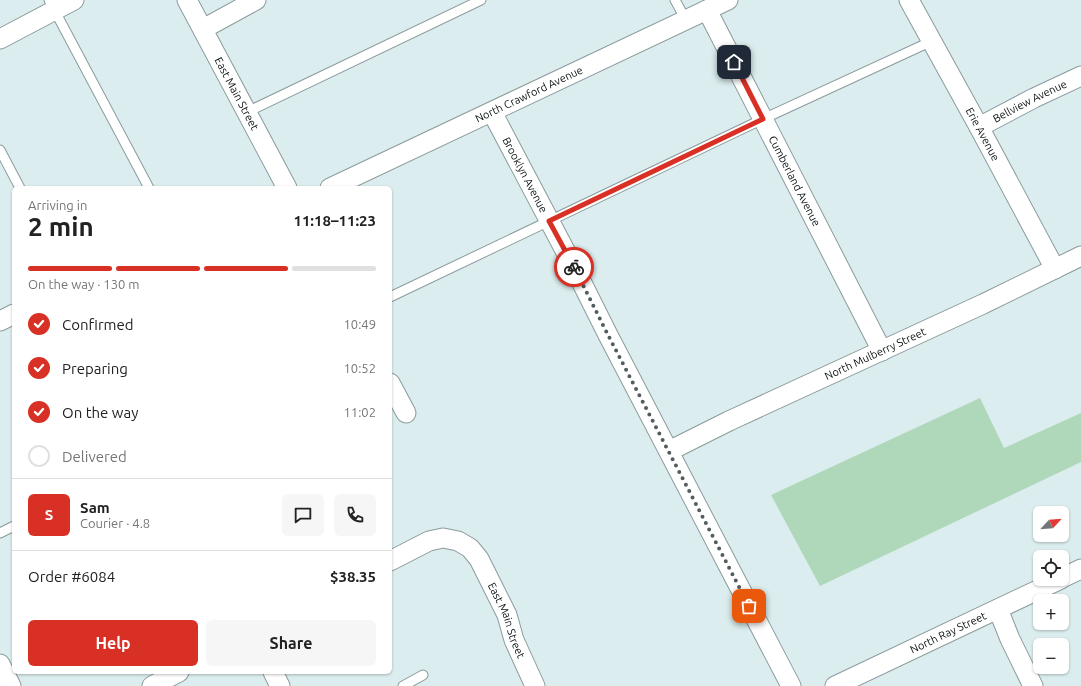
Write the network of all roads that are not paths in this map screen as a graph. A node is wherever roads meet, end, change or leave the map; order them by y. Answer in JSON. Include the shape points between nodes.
{"nodes":[{"id":1,"x":74,"y":0,"type":"edge"},
{"id":2,"x":187,"y":0,"type":"edge"},
{"id":3,"x":256,"y":0,"type":"edge"},
{"id":4,"x":481,"y":0,"type":"edge"},
{"id":5,"x":675,"y":0,"type":"edge"},
{"id":6,"x":728,"y":0,"type":"edge"},
{"id":7,"x":909,"y":0,"type":"edge"},
{"id":8,"x":52,"y":5,"type":"edge"},
{"id":9,"x":707,"y":10,"type":"junction"},
{"id":10,"x":686,"y":20,"type":"junction"},
{"id":11,"x":203,"y":29,"type":"junction"},
{"id":12,"x":0,"y":38,"type":"edge"},
{"id":13,"x":932,"y":41,"type":"junction"},
{"id":14,"x":1081,"y":76,"type":"edge"},
{"id":15,"x":247,"y":112,"type":"junction"},
{"id":16,"x":492,"y":112,"type":"junction"},
{"id":17,"x":763,"y":119,"type":"junction"},
{"id":18,"x":979,"y":127,"type":"junction"},
{"id":19,"x":0,"y":150,"type":"edge"},
{"id":20,"x":19,"y":186,"type":"edge"},
{"id":21,"x":148,"y":186,"type":"edge"},
{"id":22,"x":280,"y":186,"type":"edge"},
{"id":23,"x":334,"y":186,"type":"edge"},
{"id":24,"x":549,"y":221,"type":"junction"},
{"id":25,"x":1081,"y":256,"type":"edge"},
{"id":26,"x":1055,"y":269,"type":"junction"},
{"id":27,"x":392,"y":296,"type":"edge"},
{"id":28,"x":12,"y":315,"type":"edge"},
{"id":29,"x":0,"y":321,"type":"edge"},
{"id":30,"x":882,"y":351,"type":"junction"},
{"id":31,"x":392,"y":387,"type":"edge"},
{"id":32,"x":406,"y":413,"type":"dead end"},
{"id":33,"x":669,"y":451,"type":"junction"},
{"id":34,"x":12,"y":527,"type":"edge"},
{"id":35,"x":0,"y":533,"type":"edge"},
{"id":36,"x":392,"y":560,"type":"edge"},
{"id":37,"x":1081,"y":569,"type":"edge"},
{"id":38,"x":1069,"y":575,"type":"edge"},
{"id":39,"x":1046,"y":586,"type":"edge"},
{"id":40,"x":998,"y":609,"type":"junction"},
{"id":41,"x":0,"y":664,"type":"edge"},
{"id":42,"x":175,"y":674,"type":"edge"},
{"id":43,"x":274,"y":674,"type":"edge"},
{"id":44,"x":423,"y":675,"type":"dead end"},
{"id":45,"x":11,"y":686,"type":"edge"},
{"id":46,"x":152,"y":686,"type":"edge"},
{"id":47,"x":280,"y":686,"type":"edge"},
{"id":48,"x":403,"y":686,"type":"edge"},
{"id":49,"x":535,"y":686,"type":"edge"},
{"id":50,"x":790,"y":686,"type":"edge"},
{"id":51,"x":835,"y":686,"type":"edge"},
{"id":52,"x":1033,"y":686,"type":"edge"}],
"edges":[{"from":1,"to":8,"type":"street"},
{"from":2,"to":11,"type":"street","name":"East Main Street"},
{"from":3,"to":11,"type":"street"},
{"from":4,"to":15,"type":"lane"},
{"from":5,"to":10,"type":"lane"},
{"from":6,"to":9,"type":"street","name":"North Crawford Avenue"},
{"from":7,"to":13,"type":"street","name":"Erie Avenue"},
{"from":8,"to":12,"type":"street"},
{"from":8,"to":21,"type":"lane"},
{"from":9,"to":10,"type":"street","name":"North Crawford Avenue"},
{"from":9,"to":17,"type":"street","name":"Cumberland Avenue"},
{"from":10,"to":16,"type":"street","name":"North Crawford Avenue"},
{"from":11,"to":15,"type":"street","name":"East Main Street"},
{"from":13,"to":17,"type":"lane"},
{"from":13,"to":18,"type":"street","name":"Erie Avenue"},
{"from":14,"to":18,"type":"street","name":"Bellview Avenue"},
{"from":15,"to":22,"type":"street","name":"East Main Street"},
{"from":16,"to":23,"type":"street","name":"North Crawford Avenue"},
{"from":16,"to":24,"type":"street","name":"Brooklyn Avenue"},
{"from":17,"to":24,"type":"lane"},
{"from":17,"to":30,"type":"street","name":"Cumberland Avenue"},
{"from":18,"to":26,"type":"street","name":"Erie Avenue"},
{"from":19,"to":20,"type":"lane"},
{"from":24,"to":27,"type":"lane"},
{"from":24,"to":33,"type":"street","name":"Brooklyn Avenue"},
{"from":25,"to":26,"type":"street","name":"North Mulberry Street"},
{"from":26,"to":30,"type":"street","name":"North Mulberry Street"},
{"from":28,"to":29,"type":"street"},
{"from":30,"to":33,"type":"street","name":"North Mulberry Street"},
{"from":31,"to":32,"type":"street"},
{"from":33,"to":50,"type":"street","name":"Brooklyn Avenue"},
{"from":34,"to":35,"type":"lane"},
{"from":36,"to":49,"type":"street","name":"East Main Street","via":[[429,541],[443,538],[458,541],[470,548],[479,559],[507,615],[514,640]]},
{"from":37,"to":38,"type":"street","name":"North Ray Street"},
{"from":39,"to":40,"type":"street","name":"North Ray Street"},
{"from":40,"to":51,"type":"street","name":"North Ray Street","via":[[859,678]]},
{"from":40,"to":52,"type":"street"},
{"from":41,"to":45,"type":"street"},
{"from":42,"to":46,"type":"street"},
{"from":43,"to":47,"type":"street"},
{"from":44,"to":48,"type":"lane"}]}
